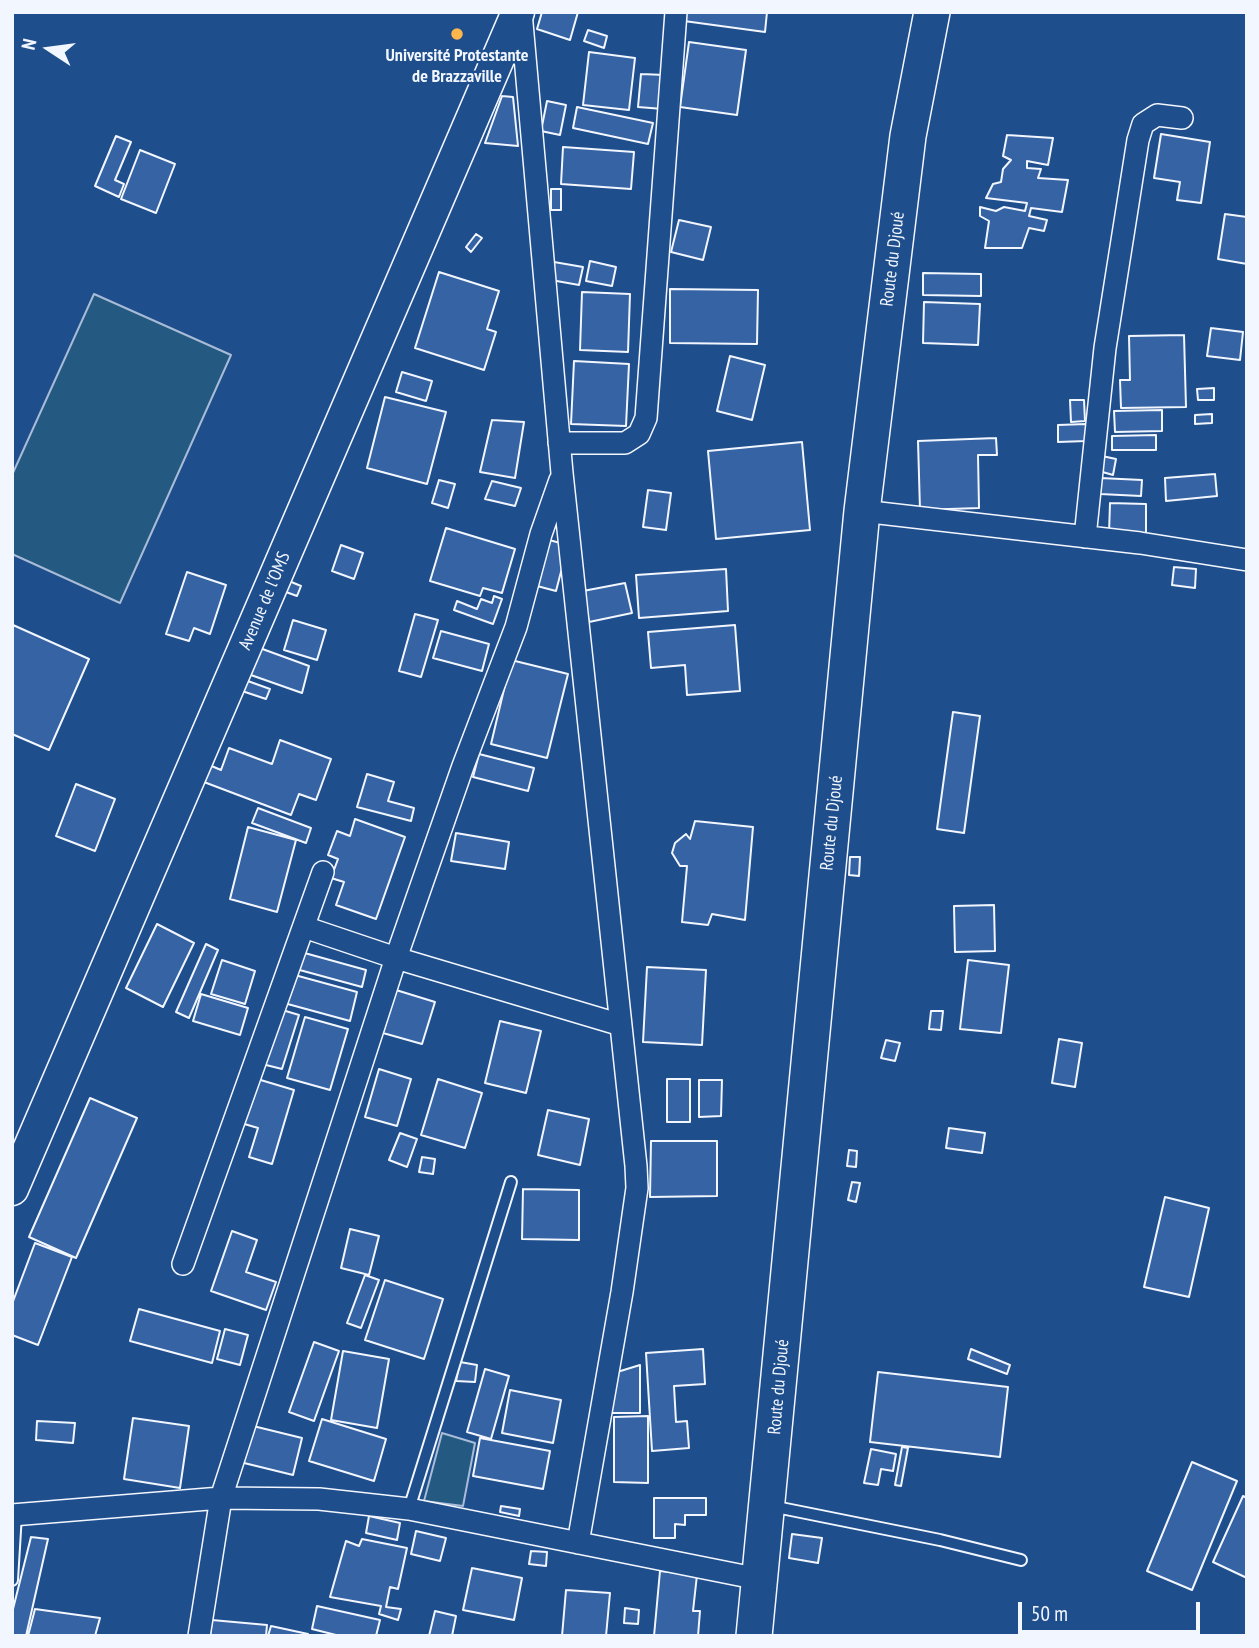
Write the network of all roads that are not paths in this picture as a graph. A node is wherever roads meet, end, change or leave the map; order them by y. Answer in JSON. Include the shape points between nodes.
{"nodes":[{"id":1,"x":519,"y":12,"type":"edge"},
{"id":2,"x":676,"y":12,"type":"edge"},
{"id":3,"x":932,"y":12,"type":"edge"},
{"id":4,"x":1182,"y":118,"type":"dead end"},
{"id":5,"x":559,"y":443,"type":"junction"},
{"id":6,"x":562,"y":473,"type":"junction"},
{"id":7,"x":862,"y":511,"type":"junction"},
{"id":8,"x":1085,"y":537,"type":"junction"},
{"id":9,"x":1247,"y":559,"type":"edge"},
{"id":10,"x":323,"y":872,"type":"dead end"},
{"id":11,"x":304,"y":927,"type":"junction"},
{"id":12,"x":396,"y":958,"type":"junction"},
{"id":13,"x":621,"y":1025,"type":"junction"},
{"id":14,"x":511,"y":1182,"type":"dead end"},
{"id":15,"x":12,"y":1189,"type":"edge"},
{"id":16,"x":183,"y":1264,"type":"dead end"},
{"id":17,"x":221,"y":1498,"type":"junction"},
{"id":18,"x":768,"y":1506,"type":"junction"},
{"id":19,"x":409,"y":1509,"type":"junction"},
{"id":20,"x":14,"y":1514,"type":"edge"},
{"id":21,"x":578,"y":1543,"type":"junction"},
{"id":22,"x":1021,"y":1560,"type":"dead end"},
{"id":23,"x":759,"y":1579,"type":"junction"},
{"id":24,"x":12,"y":1580,"type":"edge"},
{"id":25,"x":199,"y":1636,"type":"edge"},
{"id":26,"x":754,"y":1636,"type":"edge"}],
"edges":[{"from":1,"to":5,"type":"street"},
{"from":1,"to":15,"type":"street","name":"Avenue de l'OMS"},
{"from":2,"to":5,"type":"street","via":[[646,418],[639,434],[625,443]]},
{"from":3,"to":7,"type":"main road","name":"Route du Djoué","via":[[908,136]]},
{"from":4,"to":8,"type":"street","via":[[1157,115],[1143,124],[1138,140],[1105,348]]},
{"from":5,"to":6,"type":"street"},
{"from":6,"to":12,"type":"street","via":[[516,627]]},
{"from":6,"to":13,"type":"street"},
{"from":7,"to":8,"type":"street"},
{"from":7,"to":18,"type":"main road","name":"Route du Djoué"},
{"from":8,"to":9,"type":"street"},
{"from":10,"to":11,"type":"street"},
{"from":11,"to":12,"type":"street"},
{"from":11,"to":16,"type":"street"},
{"from":12,"to":13,"type":"street"},
{"from":12,"to":17,"type":"street"},
{"from":13,"to":21,"type":"street","via":[[637,1188]]},
{"from":14,"to":19,"type":"lane"},
{"from":17,"to":19,"type":"street","via":[[319,1499]]},
{"from":17,"to":20,"type":"street"},
{"from":17,"to":25,"type":"street"},
{"from":18,"to":22,"type":"lane","via":[[940,1539]]},
{"from":18,"to":23,"type":"main road","name":"Route du Djoué"},
{"from":19,"to":21,"type":"street"},
{"from":20,"to":24,"type":"lane"},
{"from":21,"to":23,"type":"street"},
{"from":23,"to":26,"type":"main road","name":"Route du Djoué"}]}
